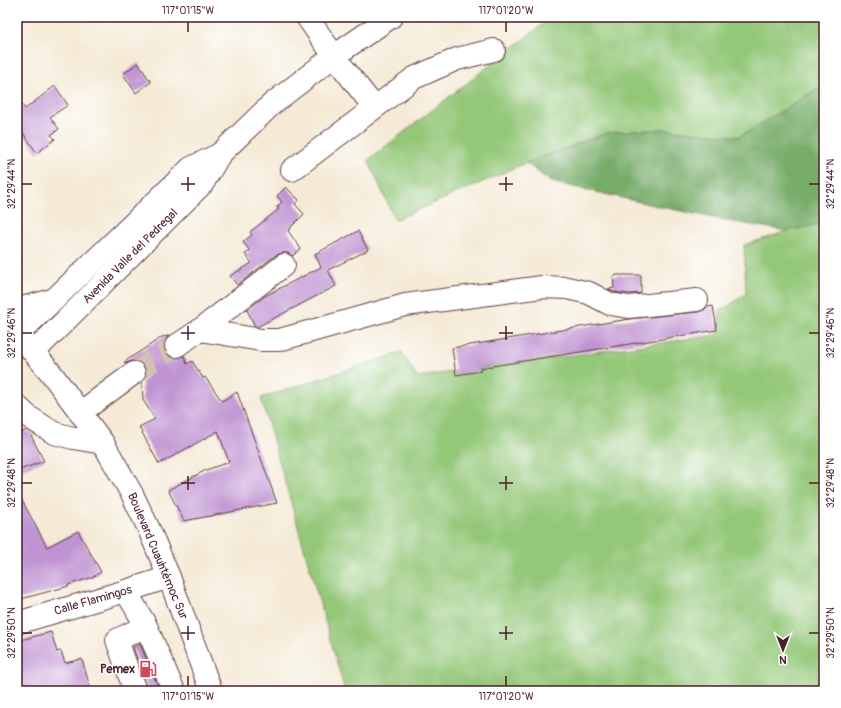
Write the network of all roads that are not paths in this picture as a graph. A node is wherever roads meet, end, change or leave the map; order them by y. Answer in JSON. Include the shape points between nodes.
{"nodes":[{"id":1,"x":307,"y":17,"type":"edge"},
{"id":2,"x":391,"y":17,"type":"edge"},
{"id":3,"x":494,"y":50,"type":"dead end"},
{"id":4,"x":334,"y":56,"type":"junction"},
{"id":5,"x":374,"y":107,"type":"junction"},
{"id":6,"x":292,"y":170,"type":"dead end"},
{"id":7,"x":142,"y":230,"type":"junction"},
{"id":8,"x":284,"y":265,"type":"dead end"},
{"id":9,"x":55,"y":299,"type":"junction"},
{"id":10,"x":697,"y":300,"type":"dead end"},
{"id":11,"x":17,"y":309,"type":"edge"},
{"id":12,"x":200,"y":330,"type":"junction"},
{"id":13,"x":18,"y":334,"type":"edge"},
{"id":14,"x":176,"y":346,"type":"tunnel mouth"},
{"id":15,"x":34,"y":352,"type":"junction"},
{"id":16,"x":134,"y":373,"type":"tunnel mouth"},
{"id":17,"x":17,"y":406,"type":"edge"},
{"id":18,"x":80,"y":413,"type":"junction"},
{"id":19,"x":103,"y":443,"type":"junction"},
{"id":20,"x":169,"y":577,"type":"junction"},
{"id":21,"x":126,"y":591,"type":"junction"},
{"id":22,"x":17,"y":623,"type":"edge"},
{"id":23,"x":146,"y":626,"type":"junction"},
{"id":24,"x":135,"y":691,"type":"edge"},
{"id":25,"x":174,"y":691,"type":"edge"},
{"id":26,"x":211,"y":691,"type":"edge"}],
"edges":[{"from":1,"to":4,"type":"street"},
{"from":2,"to":4,"type":"street","name":"Avenida Valle del Pedregal"},
{"from":3,"to":5,"type":"street","via":[[457,59],[414,78]]},
{"from":4,"to":5,"type":"street"},
{"from":4,"to":7,"type":"street","name":"Avenida Valle del Pedregal","via":[[272,104],[220,154],[192,168]]},
{"from":5,"to":6,"type":"street"},
{"from":7,"to":9,"type":"street","name":"Avenida Valle del Pedregal"},
{"from":7,"to":15,"type":"street","name":"Avenida Valle del Pedregal"},
{"from":8,"to":12,"type":"street"},
{"from":9,"to":11,"type":"street"},
{"from":9,"to":13,"type":"street","name":"Avenida Valle del Pedregal"},
{"from":10,"to":12,"type":"street","via":[[629,307],[610,304],[589,293],[567,288],[542,287],[405,305],[279,340],[261,340]]},
{"from":12,"to":14,"type":"street"},
{"from":13,"to":15,"type":"street","name":"Boulevard Cuauhtémoc Sur"},
{"from":15,"to":18,"type":"street","name":"Boulevard Cuauhtémoc Sur"},
{"from":16,"to":18,"type":"street"},
{"from":17,"to":19,"type":"street","via":[[54,433]]},
{"from":18,"to":19,"type":"street","name":"Boulevard Cuauhtémoc Sur"},
{"from":19,"to":20,"type":"street","name":"Boulevard Cuauhtémoc Sur","via":[[132,494]]},
{"from":20,"to":21,"type":"street","name":"Calle Flamingos"},
{"from":20,"to":26,"type":"street","name":"Boulevard Cuauhtémoc Sur"},
{"from":21,"to":22,"type":"street","name":"Calle Flamingos"},
{"from":21,"to":23,"type":"street"},
{"from":23,"to":24,"type":"street","via":[[117,640]]},
{"from":23,"to":25,"type":"street"}]}
